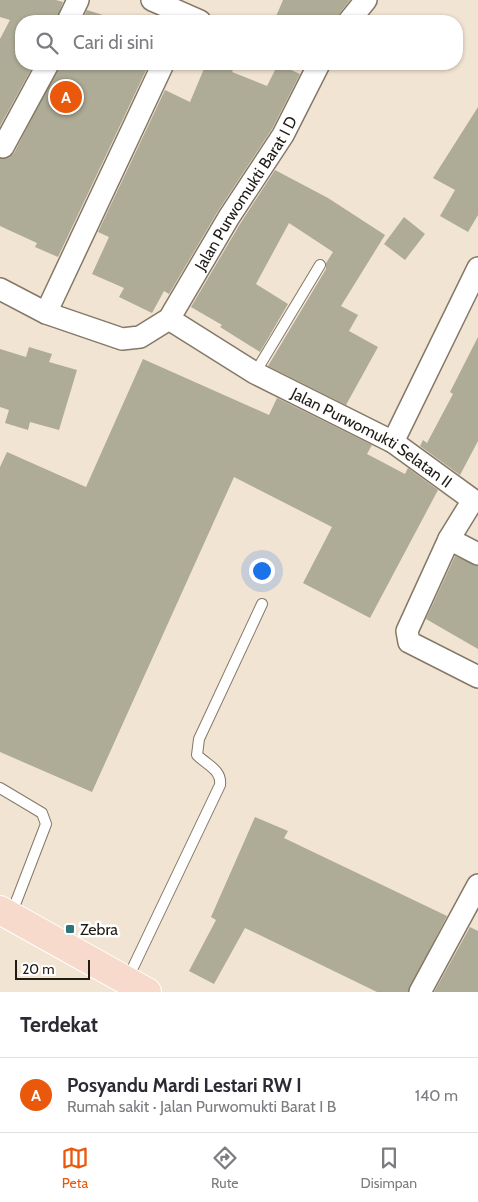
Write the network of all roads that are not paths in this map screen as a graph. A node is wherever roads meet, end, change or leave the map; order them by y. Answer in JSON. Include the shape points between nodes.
{"nodes":[{"id":1,"x":78,"y":0,"type":"edge"},
{"id":2,"x":152,"y":0,"type":"edge"},
{"id":3,"x":366,"y":0,"type":"edge"},
{"id":4,"x":71,"y":15,"type":"edge"},
{"id":5,"x":182,"y":15,"type":"edge"},
{"id":6,"x":354,"y":15,"type":"edge"},
{"id":7,"x":45,"y":70,"type":"edge"},
{"id":8,"x":160,"y":70,"type":"edge"},
{"id":9,"x":309,"y":70,"type":"edge"},
{"id":10,"x":3,"y":147,"type":"dead end"},
{"id":11,"x":320,"y":264,"type":"dead end"},
{"id":12,"x":478,"y":268,"type":"edge"},
{"id":13,"x":0,"y":288,"type":"edge"},
{"id":14,"x":46,"y":313,"type":"junction"},
{"id":15,"x":169,"y":319,"type":"junction"},
{"id":16,"x":255,"y":373,"type":"junction"},
{"id":17,"x":393,"y":442,"type":"junction"},
{"id":18,"x":476,"y":496,"type":"edge"},
{"id":19,"x":449,"y":539,"type":"junction"},
{"id":20,"x":478,"y":554,"type":"edge"},
{"id":21,"x":262,"y":604,"type":"dead end"},
{"id":22,"x":478,"y":677,"type":"edge"},
{"id":23,"x":0,"y":788,"type":"edge"},
{"id":24,"x":478,"y":885,"type":"edge"},
{"id":25,"x":4,"y":918,"type":"edge"},
{"id":26,"x":129,"y":988,"type":"edge"},
{"id":27,"x":420,"y":992,"type":"edge"}],
"edges":[{"from":1,"to":4,"type":"street"},
{"from":2,"to":5,"type":"street"},
{"from":3,"to":6,"type":"street"},
{"from":7,"to":10,"type":"street"},
{"from":8,"to":14,"type":"street"},
{"from":9,"to":15,"type":"street","name":"Jalan Purwomukti Barat I D","via":[[283,135],[229,217]]},
{"from":11,"to":16,"type":"lane"},
{"from":12,"to":17,"type":"street"},
{"from":13,"to":14,"type":"street"},
{"from":14,"to":15,"type":"street","via":[[122,339],[140,337]]},
{"from":15,"to":16,"type":"street","name":"Jalan Purwomukti Selatan II"},
{"from":16,"to":17,"type":"street","name":"Jalan Purwomukti Selatan II"},
{"from":17,"to":18,"type":"street","name":"Jalan Purwomukti Selatan II"},
{"from":18,"to":19,"type":"street","name":"Jalan Purwomukti Selatan II"},
{"from":19,"to":20,"type":"street"},
{"from":19,"to":22,"type":"street","name":"Jalan Purwomukti Selatan II","via":[[406,637],[409,642]]},
{"from":21,"to":26,"type":"lane","via":[[199,738],[197,755],[218,772],[220,785]]},
{"from":23,"to":25,"type":"lane","via":[[42,813],[46,824]]},
{"from":24,"to":27,"type":"street"},
{"from":25,"to":26,"type":"main road"}]}
